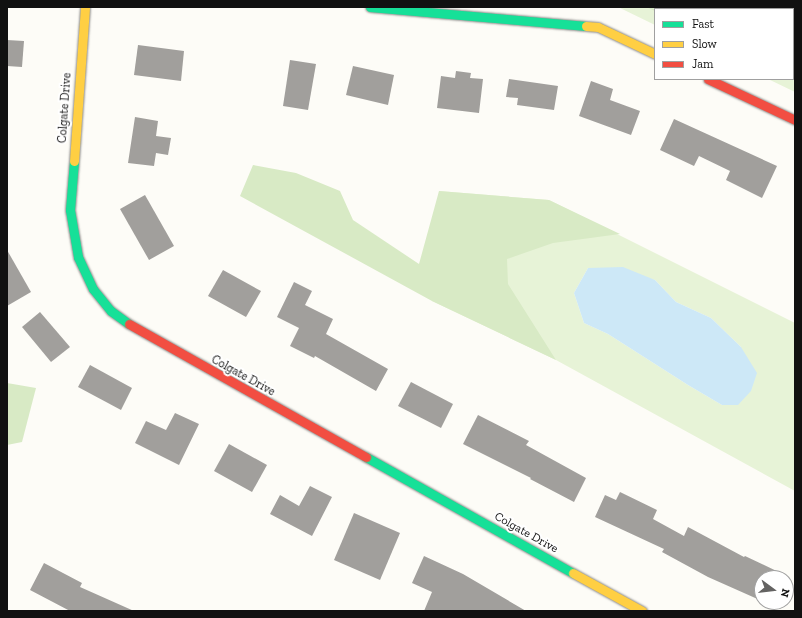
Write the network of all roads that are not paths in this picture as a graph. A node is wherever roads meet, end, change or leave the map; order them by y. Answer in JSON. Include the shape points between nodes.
{"nodes":[{"id":1,"x":85,"y":7,"type":"edge"},
{"id":2,"x":370,"y":7,"type":"edge"},
{"id":3,"x":654,"y":54,"type":"edge"},
{"id":4,"x":710,"y":80,"type":"edge"},
{"id":5,"x":795,"y":120,"type":"edge"},
{"id":6,"x":642,"y":611,"type":"edge"}],
"edges":[{"from":1,"to":6,"type":"street","name":"Colgate Drive","via":[[70,210],[78,257],[94,289],[111,311],[137,330]]},
{"from":2,"to":3,"type":"street","via":[[598,27]]},
{"from":4,"to":5,"type":"street"}]}
